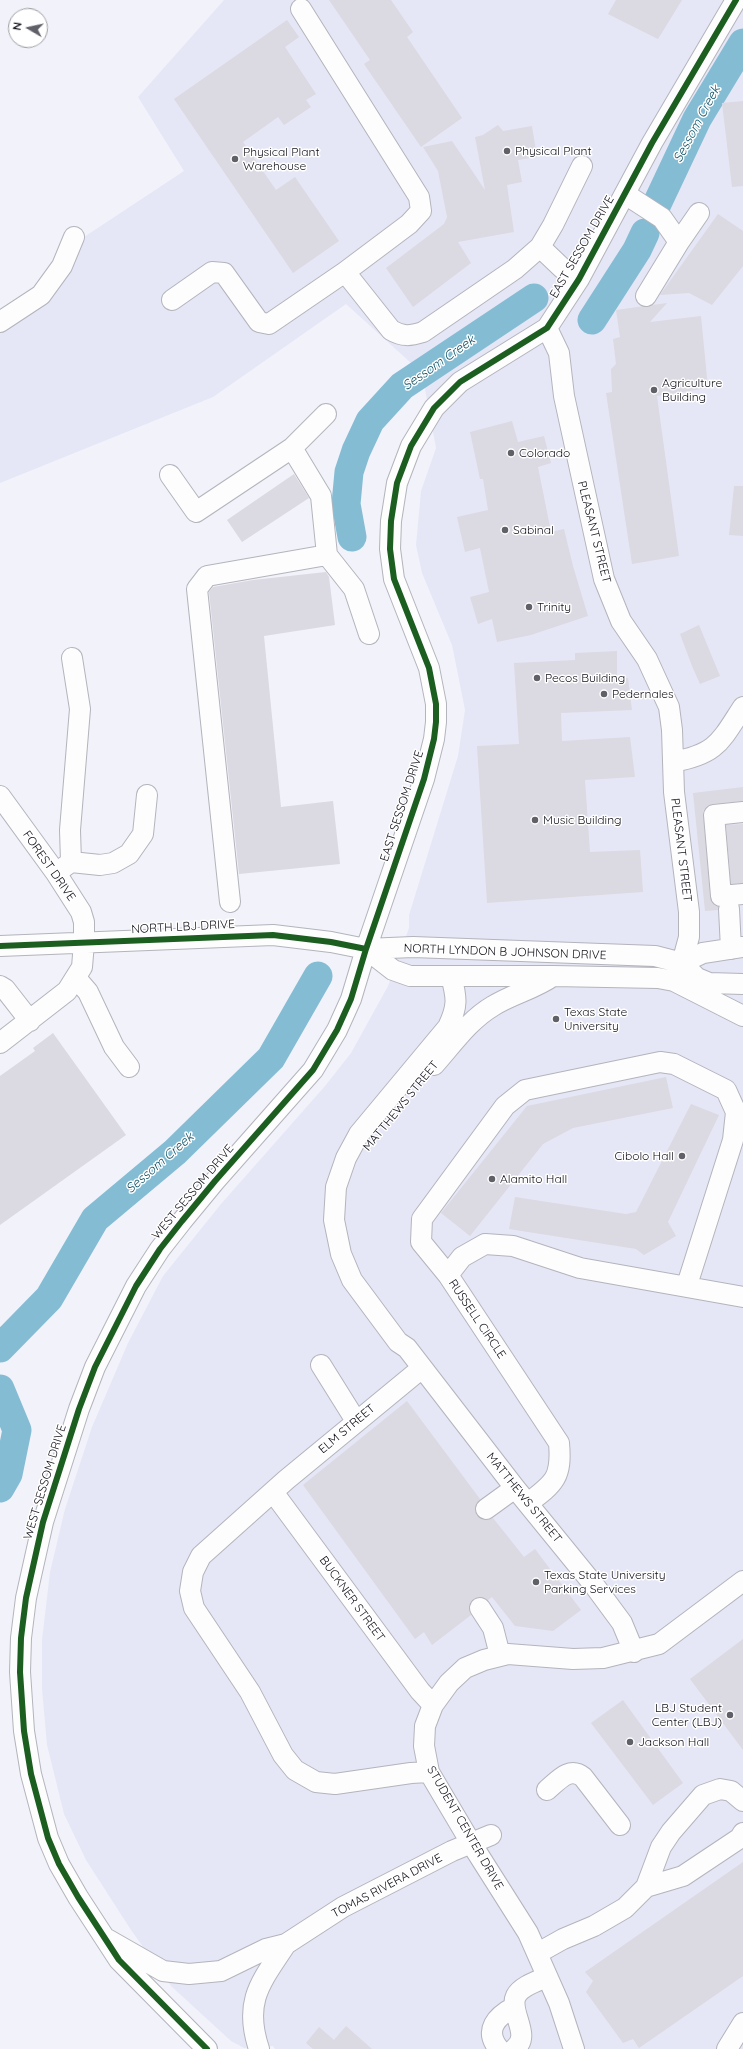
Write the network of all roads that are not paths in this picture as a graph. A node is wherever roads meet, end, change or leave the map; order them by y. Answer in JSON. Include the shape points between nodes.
{"nodes":[{"id":1,"x":736,"y":0,"type":"edge"},
{"id":2,"x":301,"y":9,"type":"dead end"},
{"id":3,"x":582,"y":166,"type":"dead end"},
{"id":4,"x":625,"y":194,"type":"junction"},
{"id":5,"x":699,"y":213,"type":"dead end"},
{"id":6,"x":74,"y":237,"type":"dead end"},
{"id":7,"x":679,"y":242,"type":"junction"},
{"id":8,"x":540,"y":247,"type":"junction"},
{"id":9,"x":345,"y":272,"type":"junction"},
{"id":10,"x":579,"y":279,"type":"junction"},
{"id":11,"x":646,"y":296,"type":"dead end"},
{"id":12,"x":172,"y":300,"type":"dead end"},
{"id":13,"x":0,"y":322,"type":"edge"},
{"id":14,"x":547,"y":328,"type":"junction"},
{"id":15,"x":326,"y":414,"type":"dead end"},
{"id":16,"x":292,"y":448,"type":"junction"},
{"id":17,"x":170,"y":475,"type":"dead end"},
{"id":18,"x":327,"y":555,"type":"junction"},
{"id":19,"x":369,"y":634,"type":"dead end"},
{"id":20,"x":72,"y":658,"type":"dead end"},
{"id":21,"x":743,"y":707,"type":"edge"},
{"id":22,"x":673,"y":762,"type":"junction"},
{"id":23,"x":147,"y":795,"type":"dead end"},
{"id":24,"x":0,"y":796,"type":"edge"},
{"id":25,"x":743,"y":812,"type":"edge"},
{"id":26,"x":6,"y":818,"type":"edge"},
{"id":27,"x":64,"y":867,"type":"junction"},
{"id":28,"x":743,"y":894,"type":"edge"},
{"id":29,"x":230,"y":902,"type":"dead end"},
{"id":30,"x":729,"y":909,"type":"dead end"},
{"id":31,"x":84,"y":943,"type":"junction"},
{"id":32,"x":0,"y":946,"type":"edge"},
{"id":33,"x":737,"y":948,"type":"edge"},
{"id":34,"x":366,"y":949,"type":"junction"},
{"id":35,"x":496,"y":950,"type":"junction"},
{"id":36,"x":678,"y":972,"type":"junction"},
{"id":37,"x":451,"y":976,"type":"junction"},
{"id":38,"x":553,"y":976,"type":"junction"},
{"id":39,"x":495,"y":977,"type":"junction"},
{"id":40,"x":76,"y":978,"type":"junction"},
{"id":41,"x":743,"y":984,"type":"edge"},
{"id":42,"x":0,"y":986,"type":"edge"},
{"id":43,"x":743,"y":1016,"type":"edge"},
{"id":44,"x":30,"y":1020,"type":"junction"},
{"id":45,"x":0,"y":1043,"type":"edge"},
{"id":46,"x":129,"y":1067,"type":"dead end"},
{"id":47,"x":448,"y":1275,"type":"junction"},
{"id":48,"x":687,"y":1285,"type":"junction"},
{"id":49,"x":743,"y":1296,"type":"edge"},
{"id":50,"x":407,"y":1348,"type":"junction"},
{"id":51,"x":321,"y":1365,"type":"dead end"},
{"id":52,"x":422,"y":1368,"type":"junction"},
{"id":53,"x":356,"y":1421,"type":"junction"},
{"id":54,"x":515,"y":1488,"type":"junction"},
{"id":55,"x":273,"y":1492,"type":"junction"},
{"id":56,"x":528,"y":1503,"type":"junction"},
{"id":57,"x":486,"y":1509,"type":"dead end"},
{"id":58,"x":743,"y":1581,"type":"edge"},
{"id":59,"x":480,"y":1608,"type":"dead end"},
{"id":60,"x":634,"y":1652,"type":"junction"},
{"id":61,"x":500,"y":1655,"type":"junction"},
{"id":62,"x":433,"y":1705,"type":"junction"},
{"id":63,"x":430,"y":1772,"type":"junction"},
{"id":64,"x":547,"y":1790,"type":"dead end"},
{"id":65,"x":743,"y":1801,"type":"edge"},
{"id":66,"x":620,"y":1825,"type":"dead end"},
{"id":67,"x":743,"y":1833,"type":"edge"},
{"id":68,"x":491,"y":1835,"type":"dead end"},
{"id":69,"x":471,"y":1843,"type":"junction"},
{"id":70,"x":646,"y":1887,"type":"junction"},
{"id":71,"x":106,"y":1939,"type":"junction"},
{"id":72,"x":286,"y":1944,"type":"junction"},
{"id":73,"x":538,"y":1952,"type":"junction"},
{"id":74,"x":547,"y":1977,"type":"junction"},
{"id":75,"x":514,"y":2007,"type":"junction"},
{"id":76,"x":743,"y":2023,"type":"edge"},
{"id":77,"x":207,"y":2049,"type":"edge"},
{"id":78,"x":259,"y":2049,"type":"edge"},
{"id":79,"x":498,"y":2049,"type":"edge"},
{"id":80,"x":514,"y":2049,"type":"edge"},
{"id":81,"x":574,"y":2049,"type":"edge"},
{"id":82,"x":727,"y":2049,"type":"edge"}],
"edges":[{"from":1,"to":4,"type":"street","name":"EAST SESSOM DRIVE"},
{"from":2,"to":9,"type":"street","via":[[419,197],[421,210],[409,224]]},
{"from":3,"to":8,"type":"street"},
{"from":4,"to":7,"type":"street","via":[[662,218]]},
{"from":4,"to":10,"type":"street","name":"EAST SESSOM DRIVE"},
{"from":5,"to":7,"type":"street"},
{"from":6,"to":13,"type":"street","via":[[62,266],[41,295]]},
{"from":7,"to":11,"type":"street"},
{"from":8,"to":9,"type":"street","via":[[515,269],[423,332],[410,336],[401,336],[391,330]]},
{"from":8,"to":10,"type":"street","via":[[562,268]]},
{"from":9,"to":12,"type":"street","via":[[269,324],[259,322],[224,273],[212,272]]},
{"from":10,"to":14,"type":"street","name":"EAST SESSOM DRIVE"},
{"from":14,"to":22,"type":"street","name":"PLEASANT STREET","via":[[559,353],[564,396],[604,578],[621,621],[647,659],[669,707]]},
{"from":14,"to":34,"type":"street","name":"EAST SESSOM DRIVE","via":[[460,382],[434,408],[411,446],[397,483],[390,549],[394,579],[429,668],[436,704],[436,722],[424,779]]},
{"from":15,"to":16,"type":"street"},
{"from":16,"to":17,"type":"street","via":[[196,512]]},
{"from":16,"to":18,"type":"street","via":[[321,496]]},
{"from":18,"to":19,"type":"street","via":[[354,589]]},
{"from":18,"to":29,"type":"street","via":[[207,576],[197,589]]},
{"from":20,"to":27,"type":"street","via":[[80,709],[70,830]]},
{"from":21,"to":22,"type":"street","via":[[722,739],[705,754]]},
{"from":22,"to":36,"type":"street","name":"PLEASANT STREET","via":[[674,792],[691,866],[689,931]]},
{"from":23,"to":27,"type":"street","via":[[143,834],[129,854],[114,863]]},
{"from":24,"to":26,"type":"street","name":"FOREST DRIVE"},
{"from":25,"to":28,"type":"street","via":[[714,815],[721,896]]},
{"from":26,"to":27,"type":"street","name":"FOREST DRIVE"},
{"from":27,"to":31,"type":"street","name":"FOREST DRIVE","via":[[84,922]]},
{"from":30,"to":33,"type":"street"},
{"from":31,"to":32,"type":"street","name":"NORTH LBJ DRIVE"},
{"from":31,"to":34,"type":"street","name":"NORTH LBJ DRIVE","via":[[273,935]]},
{"from":31,"to":40,"type":"street","name":"FOREST DRIVE","via":[[82,967]]},
{"from":33,"to":36,"type":"street","via":[[703,953]]},
{"from":34,"to":35,"type":"street","name":"NORTH LYNDON B JOHNSON DRIVE","via":[[413,947]]},
{"from":34,"to":37,"type":"street","name":"NORTH LYNDON B JOHNSON DRIVE","via":[[393,970],[410,976]]},
{"from":34,"to":71,"type":"street","name":"WEST SESSOM DRIVE","via":[[351,999],[323,1055],[280,1109],[215,1180],[160,1249],[136,1286],[96,1367],[77,1416],[43,1522],[26,1598],[21,1638],[20,1704],[24,1731],[31,1774],[48,1838],[59,1864]]},
{"from":35,"to":36,"type":"street","name":"NORTH LYNDON B JOHNSON DRIVE","via":[[655,956]]},
{"from":35,"to":39,"type":"street"},
{"from":36,"to":38,"type":"street","name":"NORTH LYNDON B JOHNSON DRIVE","via":[[658,978]]},
{"from":36,"to":41,"type":"street","via":[[709,983]]},
{"from":36,"to":43,"type":"street","name":"NORTH LYNDON B JOHNSON DRIVE"},
{"from":37,"to":39,"type":"street","name":"NORTH LYNDON B JOHNSON DRIVE"},
{"from":37,"to":50,"type":"street","name":"MATTHEWS STREET","via":[[456,995],[456,1008],[448,1027],[359,1134],[346,1158],[336,1187],[334,1220],[341,1254],[352,1280],[398,1342]]},
{"from":38,"to":39,"type":"street","name":"NORTH LYNDON B JOHNSON DRIVE"},
{"from":38,"to":50,"type":"street","name":"MATTHEWS STREET","via":[[541,985],[492,1006],[473,1022],[384,1124],[366,1147],[353,1172],[347,1196],[349,1246],[360,1274],[405,1338]]},
{"from":40,"to":44,"type":"street","via":[[66,990]]},
{"from":40,"to":46,"type":"street","via":[[88,992],[114,1047]]},
{"from":42,"to":44,"type":"street"},
{"from":44,"to":45,"type":"street"},
{"from":47,"to":48,"type":"street","name":"RUSSELL CIRCLE","via":[[462,1257],[485,1244],[513,1246],[580,1268]]},
{"from":47,"to":48,"type":"street","via":[[422,1242],[422,1219],[505,1106],[525,1090],[660,1062],[674,1064],[726,1090],[736,1112],[733,1140]]},
{"from":47,"to":56,"type":"street","name":"RUSSELL CIRCLE","via":[[559,1442],[561,1462],[557,1478]]},
{"from":48,"to":49,"type":"street","name":"RUSSELL CIRCLE"},
{"from":50,"to":52,"type":"street","name":"MATTHEWS STREET"},
{"from":51,"to":53,"type":"street"},
{"from":52,"to":53,"type":"street","name":"ELM STREET"},
{"from":52,"to":54,"type":"street","name":"MATTHEWS STREET"},
{"from":53,"to":55,"type":"street","name":"ELM STREET"},
{"from":54,"to":56,"type":"street","name":"MATTHEWS STREET"},
{"from":54,"to":57,"type":"street"},
{"from":55,"to":62,"type":"street","name":"BUCKNER STREET"},
{"from":55,"to":63,"type":"street","name":"ELM STREET","via":[[201,1556],[193,1572],[190,1591],[194,1608],[250,1692],[283,1755],[295,1770],[316,1782],[335,1784],[411,1772]]},
{"from":56,"to":60,"type":"street","name":"MATTHEWS STREET","via":[[622,1623]]},
{"from":58,"to":60,"type":"street","name":"STUDENT CENTER DRIVE","via":[[659,1644]]},
{"from":59,"to":61,"type":"street","via":[[493,1628]]},
{"from":60,"to":61,"type":"street","name":"STUDENT CENTER DRIVE","via":[[573,1660]]},
{"from":61,"to":62,"type":"street","name":"STUDENT CENTER DRIVE","via":[[465,1668],[449,1683]]},
{"from":62,"to":63,"type":"street","name":"STUDENT CENTER DRIVE","via":[[425,1726],[424,1746]]},
{"from":63,"to":69,"type":"street","name":"STUDENT CENTER DRIVE"},
{"from":64,"to":66,"type":"street","via":[[565,1775],[571,1772],[578,1773]]},
{"from":65,"to":70,"type":"street","via":[[731,1791],[720,1789],[703,1795],[661,1847]]},
{"from":67,"to":70,"type":"street","via":[[740,1838],[684,1876]]},
{"from":68,"to":69,"type":"street","name":"TOMAS RIVERA DRIVE"},
{"from":69,"to":72,"type":"street","name":"TOMAS RIVERA DRIVE","via":[[343,1907]]},
{"from":69,"to":73,"type":"street","name":"STUDENT CENTER DRIVE"},
{"from":70,"to":73,"type":"street","via":[[625,1908],[594,1926]]},
{"from":71,"to":72,"type":"street","name":"TOMAS RIVERA DRIVE","via":[[163,1971],[188,1974],[221,1971],[266,1949]]},
{"from":71,"to":77,"type":"street","name":"WEST SESSOM DRIVE","via":[[119,1960]]},
{"from":72,"to":78,"type":"street","name":"TOMAS RIVERA DRIVE","via":[[258,1988],[252,2014]]},
{"from":73,"to":74,"type":"street","name":"STUDENT CENTER DRIVE"},
{"from":74,"to":75,"type":"street","via":[[522,1990],[516,1997]]},
{"from":74,"to":81,"type":"street","name":"STUDENT CENTER DRIVE","via":[[559,2003]]},
{"from":75,"to":79,"type":"street","via":[[501,2013],[495,2021],[492,2031],[493,2042]]},
{"from":75,"to":80,"type":"street","via":[[521,2026],[521,2039]]},
{"from":76,"to":82,"type":"street"}]}
